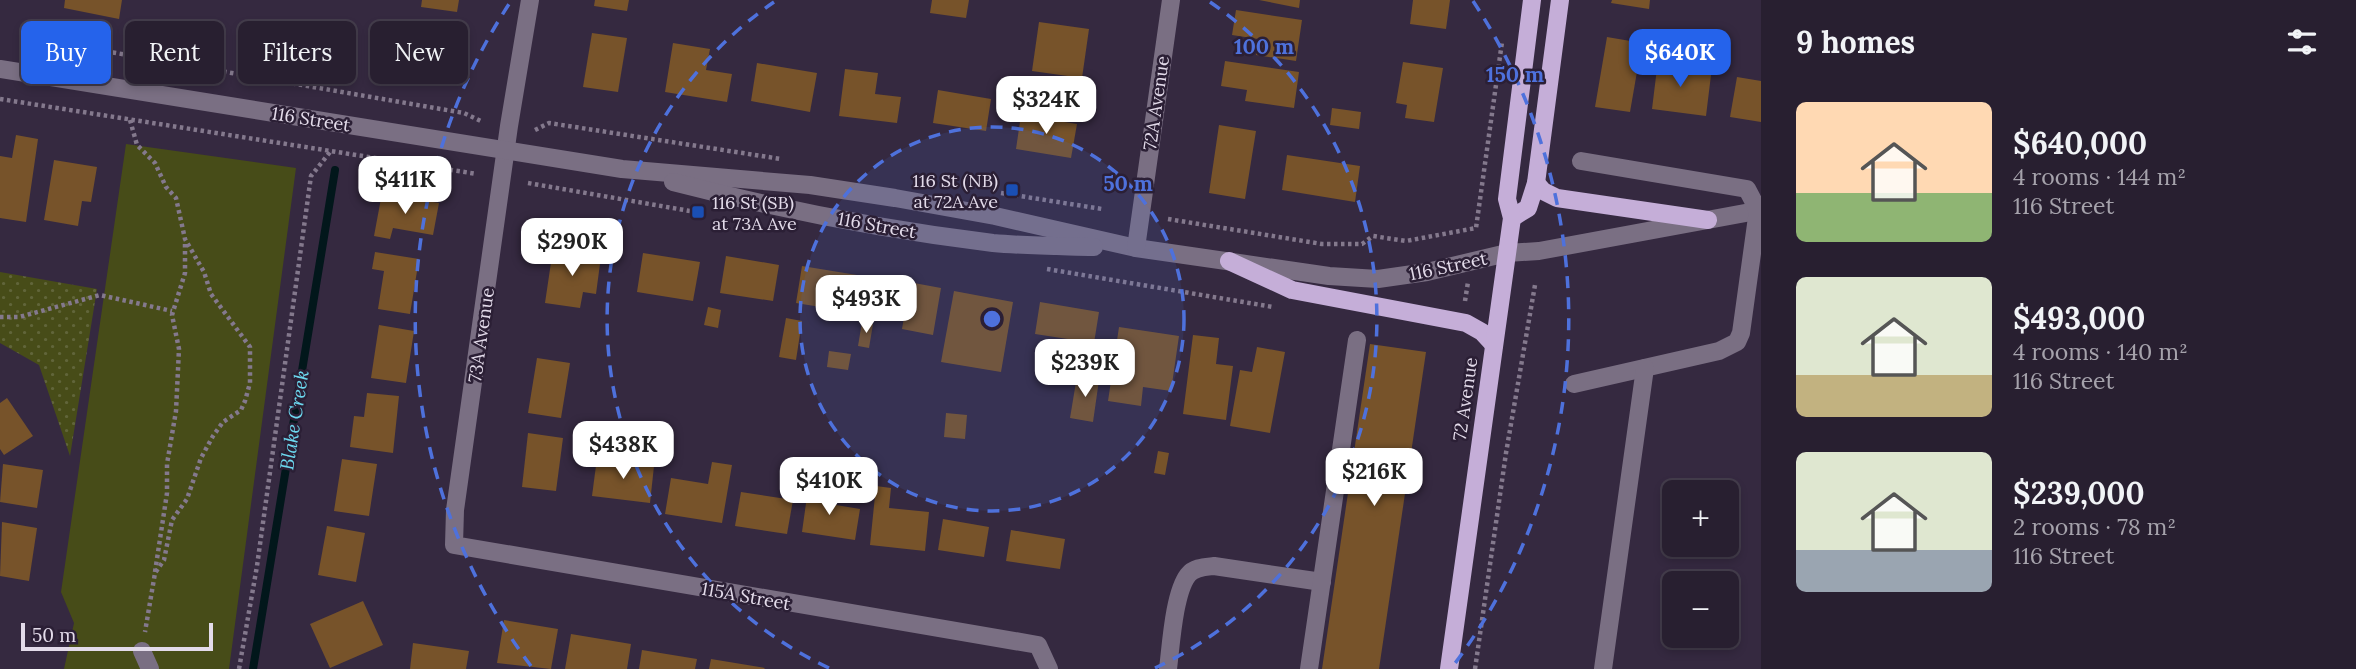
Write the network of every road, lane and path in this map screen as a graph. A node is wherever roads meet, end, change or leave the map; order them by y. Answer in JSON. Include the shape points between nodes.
{"nodes":[{"id":1,"x":530,"y":0,"type":"edge"},
{"id":2,"x":1171,"y":0,"type":"edge"},
{"id":3,"x":1532,"y":0,"type":"edge"},
{"id":4,"x":1560,"y":0,"type":"edge"},
{"id":5,"x":1503,"y":38,"type":"dead end"},
{"id":6,"x":111,"y":52,"type":"edge"},
{"id":7,"x":0,"y":69,"type":"edge"},
{"id":8,"x":0,"y":99,"type":"edge"},
{"id":9,"x":130,"y":120,"type":"junction"},
{"id":10,"x":483,"y":122,"type":"dead end"},
{"id":11,"x":330,"y":152,"type":"junction"},
{"id":12,"x":506,"y":152,"type":"junction"},
{"id":13,"x":1581,"y":161,"type":"dead end"},
{"id":14,"x":622,"y":169,"type":"junction"},
{"id":15,"x":477,"y":174,"type":"dead end"},
{"id":16,"x":1536,"y":183,"type":"junction"},
{"id":17,"x":1759,"y":210,"type":"edge"},
{"id":18,"x":1512,"y":218,"type":"junction"},
{"id":19,"x":1168,"y":219,"type":"dead end"},
{"id":20,"x":1708,"y":220,"type":"junction"},
{"id":21,"x":185,"y":239,"type":"junction"},
{"id":22,"x":1136,"y":248,"type":"junction"},
{"id":23,"x":1507,"y":253,"type":"junction"},
{"id":24,"x":1229,"y":261,"type":"junction"},
{"id":25,"x":1468,"y":279,"type":"dead end"},
{"id":26,"x":1535,"y":285,"type":"dead end"},
{"id":27,"x":1464,"y":309,"type":"dead end"},
{"id":28,"x":172,"y":311,"type":"junction"},
{"id":29,"x":0,"y":317,"type":"edge"},
{"id":30,"x":1357,"y":340,"type":"dead end"},
{"id":31,"x":1494,"y":345,"type":"junction"},
{"id":32,"x":1645,"y":368,"type":"junction"},
{"id":33,"x":1574,"y":384,"type":"dead end"},
{"id":34,"x":454,"y":545,"type":"joint"},
{"id":35,"x":155,"y":573,"type":"junction"},
{"id":36,"x":1322,"y":582,"type":"junction"},
{"id":37,"x":142,"y":650,"type":"joint"},
{"id":38,"x":150,"y":669,"type":"edge"},
{"id":39,"x":239,"y":669,"type":"edge"},
{"id":40,"x":1049,"y":669,"type":"edge"},
{"id":41,"x":1168,"y":669,"type":"edge"},
{"id":42,"x":1309,"y":669,"type":"edge"},
{"id":43,"x":1449,"y":669,"type":"edge"},
{"id":44,"x":1475,"y":669,"type":"edge"},
{"id":45,"x":1603,"y":669,"type":"edge"}],
"edges":[{"from":1,"to":12,"type":"street","name":"73A Avenue"},
{"from":2,"to":22,"type":"street","name":"72A Avenue"},
{"from":3,"to":18,"type":"main road","name":"72 Avenue","via":[[1507,200]]},
{"from":4,"to":16,"type":"main road"},
{"from":5,"to":19,"type":"path","via":[[1476,228],[1406,241],[1373,236],[1362,244],[1322,244]]},
{"from":6,"to":10,"type":"path","via":[[464,113]]},
{"from":7,"to":12,"type":"street","name":"116 Street"},
{"from":8,"to":9,"type":"path"},
{"from":9,"to":11,"type":"path"},
{"from":9,"to":21,"type":"path","via":[[137,145],[176,198]]},
{"from":11,"to":15,"type":"path"},
{"from":11,"to":39,"type":"path","via":[[311,176]]},
{"from":12,"to":14,"type":"street","name":"116 Street"},
{"from":12,"to":34,"type":"street","name":"73A Avenue","via":[[455,510]]},
{"from":13,"to":17,"type":"street","via":[[1747,188]]},
{"from":14,"to":22,"type":"street","name":"116 Street","via":[[810,185],[895,198]]},
{"from":14,"to":22,"type":"street","name":"116 Street","via":[[744,200],[882,227],[995,243]]},
{"from":16,"to":18,"type":"main road","via":[[1528,208]]},
{"from":16,"to":20,"type":"main road","via":[[1557,198]]},
{"from":17,"to":20,"type":"street","name":"116 Street"},
{"from":17,"to":32,"type":"street","via":[[1737,342],[1719,351]]},
{"from":18,"to":23,"type":"main road","name":"72 Avenue"},
{"from":20,"to":23,"type":"street","name":"116 Street"},
{"from":21,"to":28,"type":"path","via":[[185,269]]},
{"from":21,"to":35,"type":"path","via":[[211,293],[250,347],[250,383],[241,410],[223,422],[201,458],[187,499],[172,520],[164,560]]},
{"from":22,"to":24,"type":"street","name":"116 Street"},
{"from":23,"to":24,"type":"street","name":"116 Street","via":[[1378,279]]},
{"from":23,"to":31,"type":"main road","name":"72 Avenue"},
{"from":24,"to":31,"type":"main road","via":[[1292,290],[1466,323]]},
{"from":25,"to":27,"type":"path"},
{"from":26,"to":44,"type":"path"},
{"from":28,"to":29,"type":"path","via":[[100,295],[19,317]]},
{"from":28,"to":35,"type":"path","via":[[179,343],[178,382]]},
{"from":30,"to":36,"type":"street"},
{"from":31,"to":43,"type":"main road","name":"72 Avenue"},
{"from":32,"to":33,"type":"street"},
{"from":32,"to":45,"type":"street"},
{"from":34,"to":40,"type":"street","name":"115A Street","via":[[1038,645]]},
{"from":35,"to":37,"type":"path"},
{"from":36,"to":41,"type":"street","via":[[1200,567],[1189,574],[1181,589]]},
{"from":36,"to":42,"type":"street"},
{"from":37,"to":38,"type":"street"}]}
